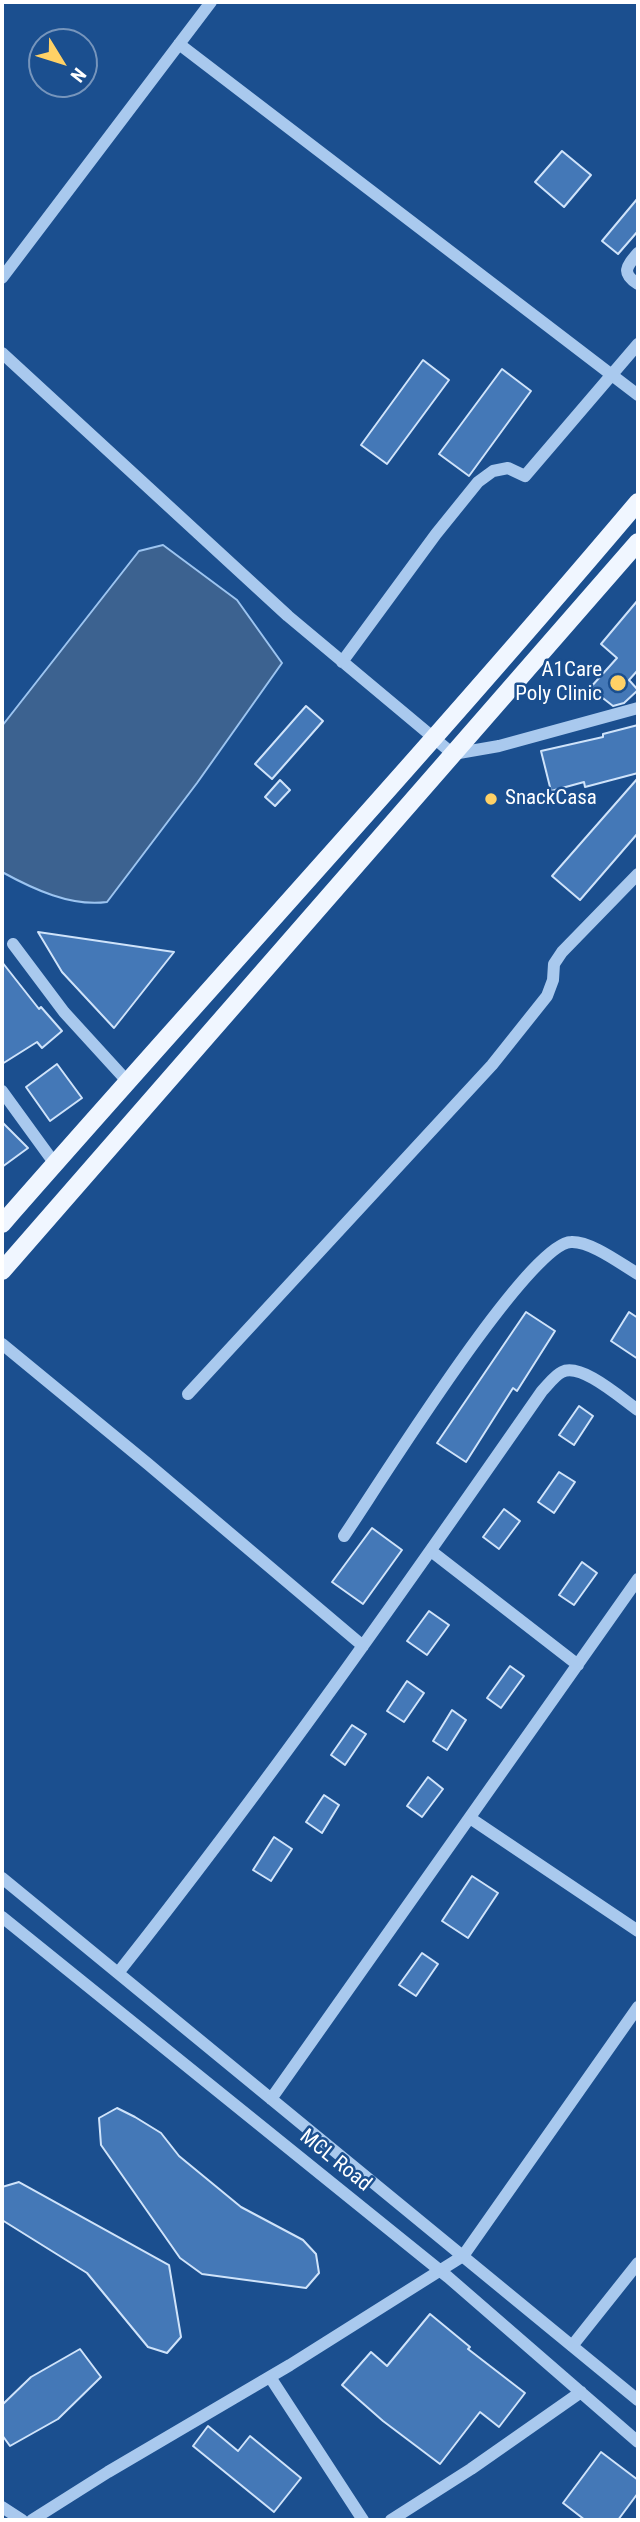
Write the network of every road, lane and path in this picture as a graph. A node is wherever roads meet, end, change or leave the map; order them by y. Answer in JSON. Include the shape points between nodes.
{"nodes":[{"id":1,"x":211,"y":2,"type":"edge"},
{"id":2,"x":179,"y":44,"type":"junction"},
{"id":3,"x":638,"y":253,"type":"edge"},
{"id":4,"x":2,"y":278,"type":"edge"},
{"id":5,"x":638,"y":284,"type":"edge"},
{"id":6,"x":638,"y":344,"type":"edge"},
{"id":7,"x":2,"y":353,"type":"edge"},
{"id":8,"x":610,"y":374,"type":"junction"},
{"id":9,"x":638,"y":395,"type":"edge"},
{"id":10,"x":638,"y":502,"type":"edge"},
{"id":11,"x":638,"y":542,"type":"edge"},
{"id":12,"x":342,"y":662,"type":"junction"},
{"id":13,"x":638,"y":708,"type":"edge"},
{"id":14,"x":435,"y":739,"type":"junction"},
{"id":15,"x":453,"y":754,"type":"junction"},
{"id":16,"x":638,"y":874,"type":"edge"},
{"id":17,"x":13,"y":944,"type":"dead end"},
{"id":18,"x":127,"y":1081,"type":"junction"},
{"id":19,"x":2,"y":1091,"type":"edge"},
{"id":20,"x":55,"y":1164,"type":"junction"},
{"id":21,"x":2,"y":1224,"type":"edge"},
{"id":22,"x":2,"y":1271,"type":"edge"},
{"id":23,"x":638,"y":1274,"type":"edge"},
{"id":24,"x":2,"y":1344,"type":"edge"},
{"id":25,"x":188,"y":1394,"type":"dead end"},
{"id":26,"x":638,"y":1410,"type":"edge"},
{"id":27,"x":344,"y":1536,"type":"dead end"},
{"id":28,"x":431,"y":1551,"type":"junction"},
{"id":29,"x":638,"y":1579,"type":"edge"},
{"id":30,"x":363,"y":1646,"type":"junction"},
{"id":31,"x":578,"y":1665,"type":"junction"},
{"id":32,"x":470,"y":1818,"type":"junction"},
{"id":33,"x":2,"y":1878,"type":"edge"},
{"id":34,"x":2,"y":1917,"type":"edge"},
{"id":35,"x":638,"y":1931,"type":"edge"},
{"id":36,"x":118,"y":1973,"type":"junction"},
{"id":37,"x":638,"y":2007,"type":"edge"},
{"id":38,"x":271,"y":2099,"type":"junction"},
{"id":39,"x":463,"y":2256,"type":"junction"},
{"id":40,"x":638,"y":2263,"type":"edge"},
{"id":41,"x":440,"y":2271,"type":"junction"},
{"id":42,"x":572,"y":2346,"type":"junction"},
{"id":43,"x":270,"y":2376,"type":"junction"},
{"id":44,"x":581,"y":2392,"type":"junction"},
{"id":45,"x":638,"y":2400,"type":"edge"},
{"id":46,"x":638,"y":2442,"type":"edge"},
{"id":47,"x":2,"y":2507,"type":"edge"},
{"id":48,"x":22,"y":2520,"type":"edge"},
{"id":49,"x":32,"y":2520,"type":"edge"},
{"id":50,"x":363,"y":2520,"type":"edge"},
{"id":51,"x":391,"y":2520,"type":"edge"}],
"edges":[{"from":1,"to":2,"type":"street"},
{"from":2,"to":4,"type":"street"},
{"from":2,"to":8,"type":"street"},
{"from":3,"to":5,"type":"street","via":[[627,273]]},
{"from":6,"to":8,"type":"street"},
{"from":7,"to":12,"type":"street"},
{"from":8,"to":9,"type":"street"},
{"from":8,"to":12,"type":"street","via":[[525,476],[508,468],[493,471],[478,482]]},
{"from":10,"to":14,"type":"main road"},
{"from":11,"to":15,"type":"main road"},
{"from":12,"to":14,"type":"street"},
{"from":13,"to":15,"type":"street"},
{"from":14,"to":15,"type":"street"},
{"from":14,"to":18,"type":"main road"},
{"from":15,"to":22,"type":"main road"},
{"from":16,"to":25,"type":"street","via":[[562,952],[554,964],[547,996],[492,1065]]},
{"from":17,"to":18,"type":"street","via":[[64,1012]]},
{"from":18,"to":20,"type":"main road"},
{"from":19,"to":20,"type":"street"},
{"from":20,"to":21,"type":"main road"},
{"from":23,"to":27,"type":"street","via":[[591,1247],[570,1241],[551,1250],[530,1270],[450,1376]]},
{"from":24,"to":30,"type":"street"},
{"from":26,"to":28,"type":"street","via":[[584,1373],[573,1369],[561,1372],[542,1391]]},
{"from":28,"to":30,"type":"street"},
{"from":28,"to":31,"type":"street"},
{"from":29,"to":31,"type":"street"},
{"from":30,"to":36,"type":"street","via":[[209,1858]]},
{"from":31,"to":32,"type":"street"},
{"from":32,"to":35,"type":"street"},
{"from":32,"to":38,"type":"street"},
{"from":33,"to":36,"type":"street","name":"MCL Road"},
{"from":34,"to":41,"type":"street","name":"MCL Road"},
{"from":36,"to":38,"type":"street","name":"MCL Road"},
{"from":37,"to":39,"type":"street"},
{"from":38,"to":39,"type":"street","name":"MCL Road"},
{"from":39,"to":41,"type":"street"},
{"from":39,"to":42,"type":"street","name":"MCL Road"},
{"from":40,"to":42,"type":"street"},
{"from":41,"to":43,"type":"street"},
{"from":41,"to":44,"type":"street","name":"MCL Road"},
{"from":42,"to":45,"type":"street","name":"MCL Road"},
{"from":43,"to":49,"type":"street"},
{"from":43,"to":50,"type":"street"},
{"from":44,"to":46,"type":"street","name":"MCL Road"},
{"from":44,"to":51,"type":"street"},
{"from":47,"to":48,"type":"street"}]}
